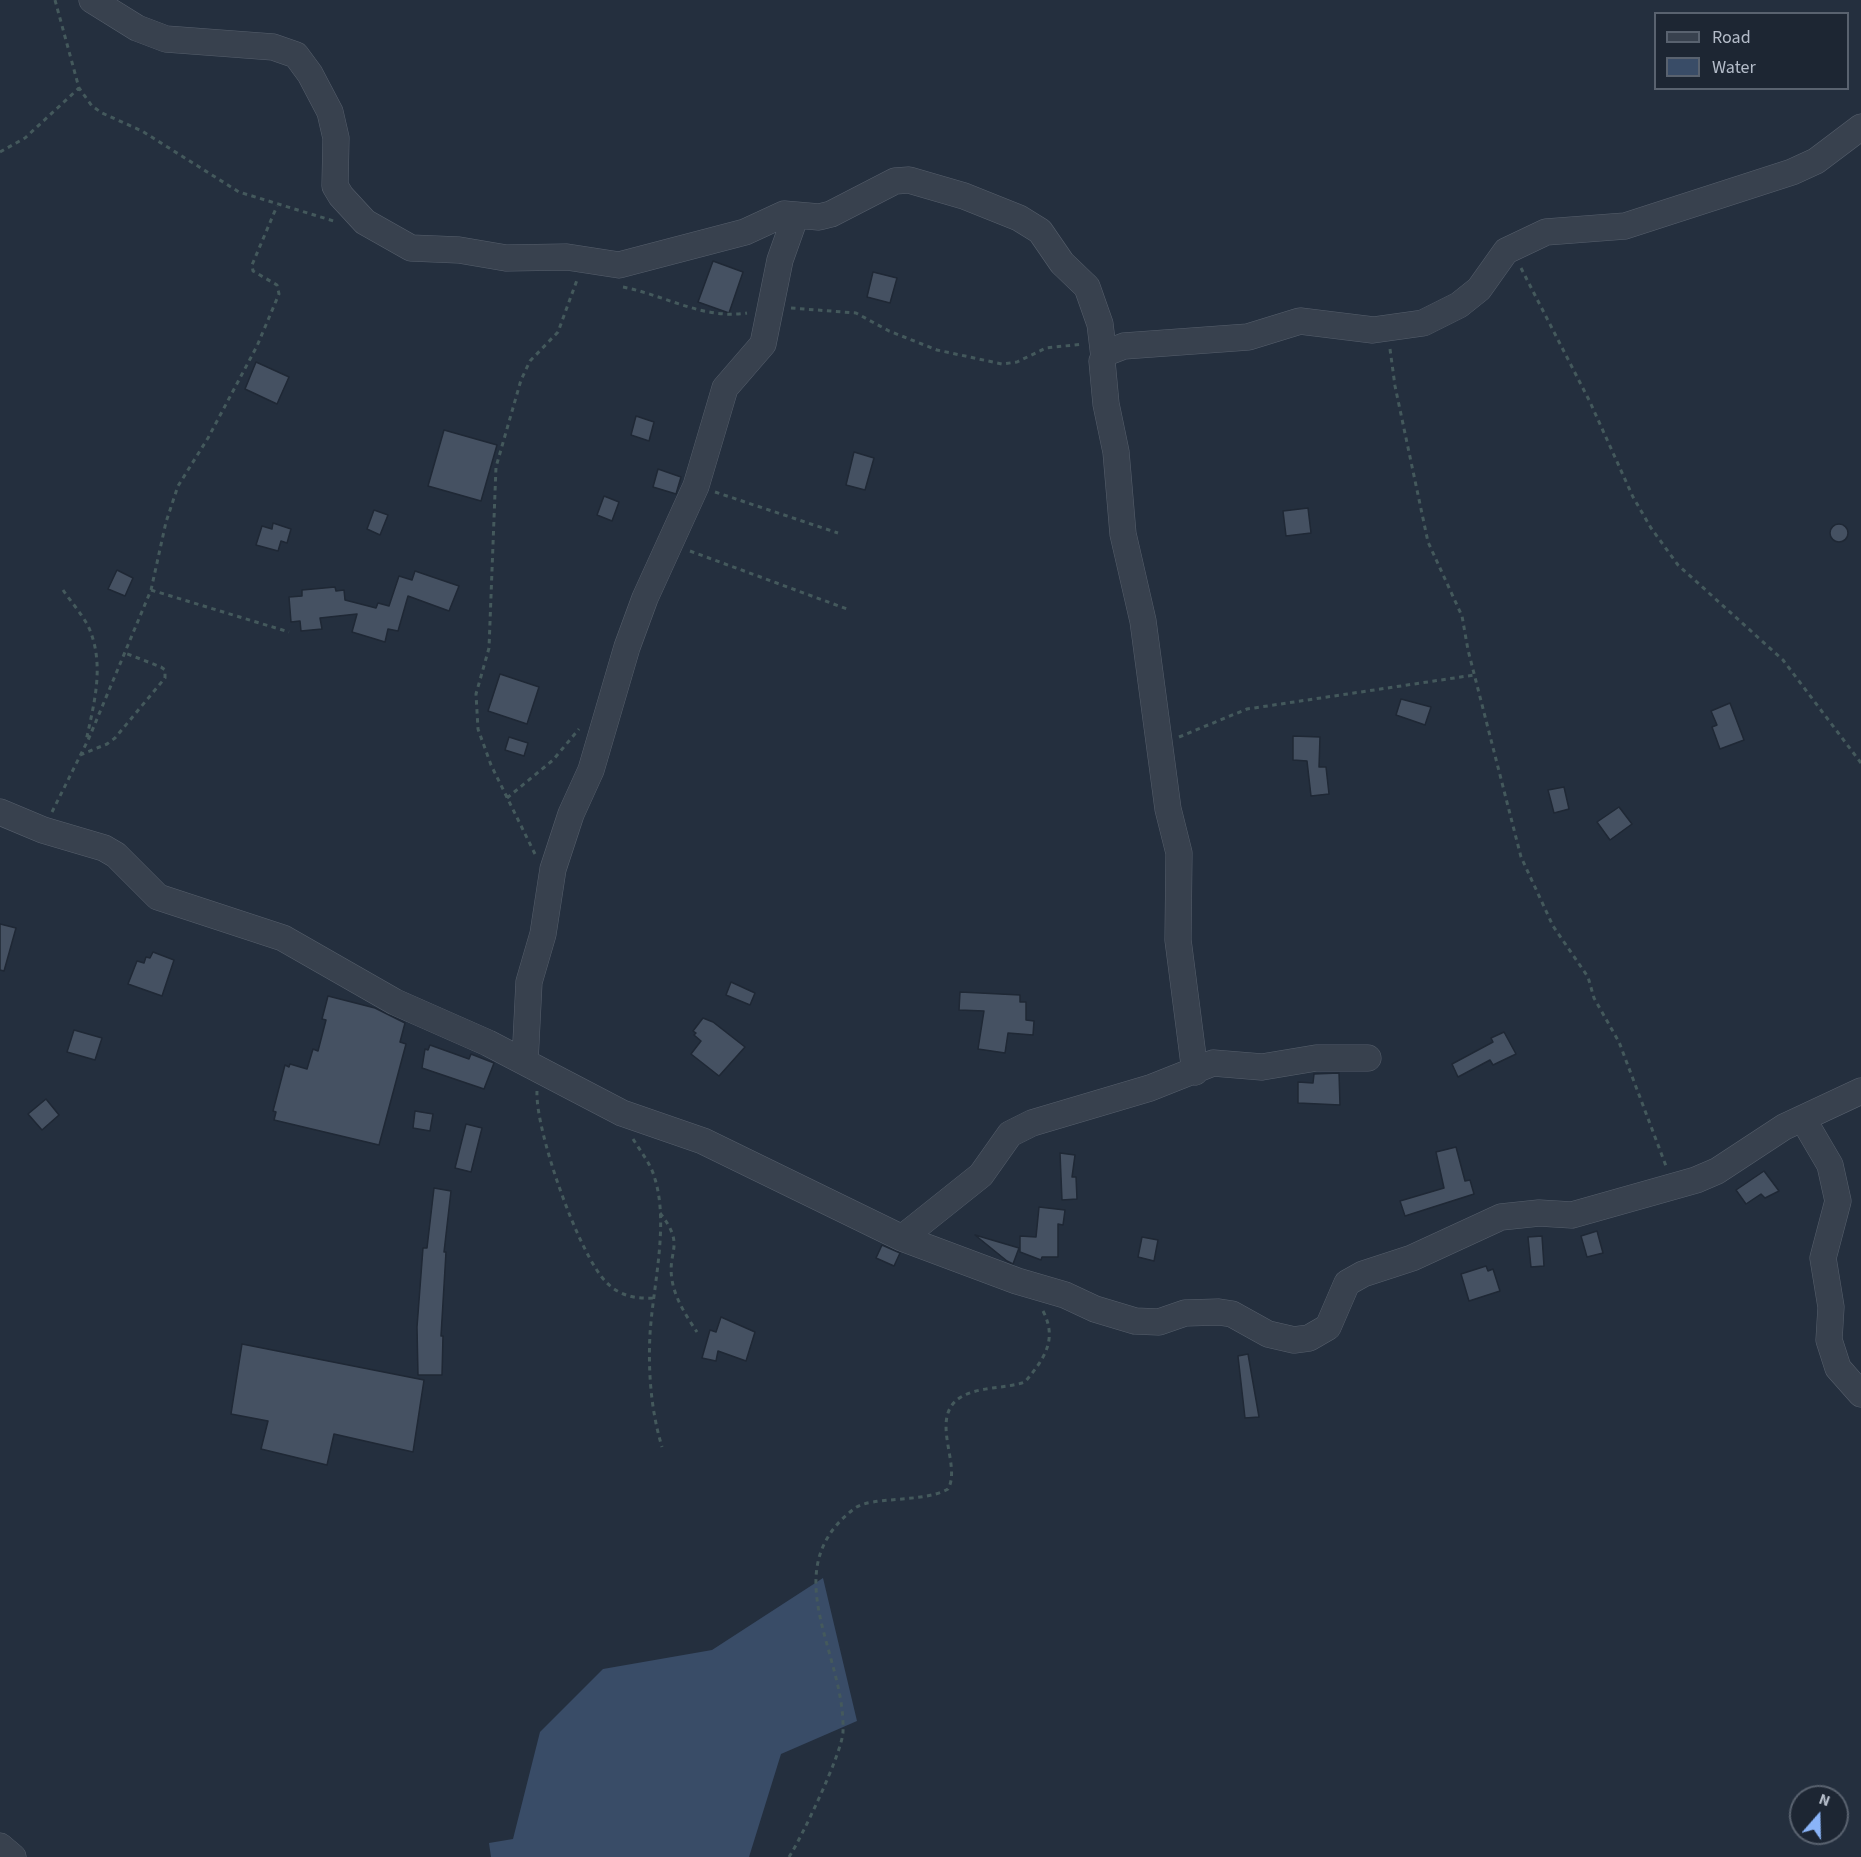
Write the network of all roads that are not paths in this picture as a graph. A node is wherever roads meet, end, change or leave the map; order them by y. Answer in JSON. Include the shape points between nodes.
{"nodes":[{"id":1,"x":92,"y":0,"type":"edge"},
{"id":2,"x":1861,"y":127,"type":"edge"},
{"id":3,"x":796,"y":215,"type":"junction"},
{"id":4,"x":1103,"y":351,"type":"junction"},
{"id":5,"x":0,"y":812,"type":"edge"},
{"id":6,"x":1368,"y":1058,"type":"dead end"},
{"id":7,"x":532,"y":1065,"type":"junction"},
{"id":8,"x":1195,"y":1072,"type":"junction"},
{"id":9,"x":1861,"y":1091,"type":"edge"},
{"id":10,"x":1803,"y":1119,"type":"junction"},
{"id":11,"x":902,"y":1238,"type":"junction"},
{"id":12,"x":1861,"y":1394,"type":"edge"},
{"id":13,"x":0,"y":1846,"type":"edge"},
{"id":14,"x":13,"y":1857,"type":"edge"}],
"edges":[{"from":1,"to":3,"type":"street","via":[[137,28],[166,39],[273,47],[296,55],[310,74],[335,127],[335,186],[365,222],[411,248],[513,258],[567,257],[619,265],[746,232],[784,214]]},
{"from":2,"to":4,"type":"street","via":[[1816,161],[1792,172],[1625,226],[1552,231],[1511,248],[1500,257],[1479,289],[1459,305],[1423,323],[1388,329],[1350,329],[1300,321],[1248,337]]},
{"from":3,"to":4,"type":"street","via":[[831,214],[895,181],[909,180],[1019,218],[1040,231],[1062,262],[1087,287],[1100,324]]},
{"from":3,"to":7,"type":"street","via":[[780,260],[763,344],[725,388],[696,486],[627,647],[591,770],[552,869],[537,961],[529,982]]},
{"from":4,"to":8,"type":"street","via":[[1123,534],[1143,621],[1168,809],[1179,853],[1178,940]]},
{"from":5,"to":7,"type":"street","via":[[104,848],[158,897],[282,938],[395,1002]]},
{"from":6,"to":8,"type":"street","via":[[1316,1058],[1262,1067],[1213,1063]]},
{"from":7,"to":11,"type":"street","via":[[622,1113],[703,1142]]},
{"from":8,"to":11,"type":"street","via":[[1016,1130],[981,1175]]},
{"from":9,"to":10,"type":"street"},
{"from":10,"to":11,"type":"street","via":[[1766,1137],[1717,1172],[1572,1215],[1539,1213],[1492,1220],[1412,1258],[1351,1280],[1328,1327],[1309,1338],[1294,1340],[1268,1334],[1232,1314],[1219,1312],[1185,1313],[1160,1322],[1114,1316]]},
{"from":10,"to":12,"type":"street","via":[[1830,1165],[1838,1201],[1823,1258],[1831,1307],[1829,1340],[1838,1368]]},
{"from":13,"to":14,"type":"street"}]}
